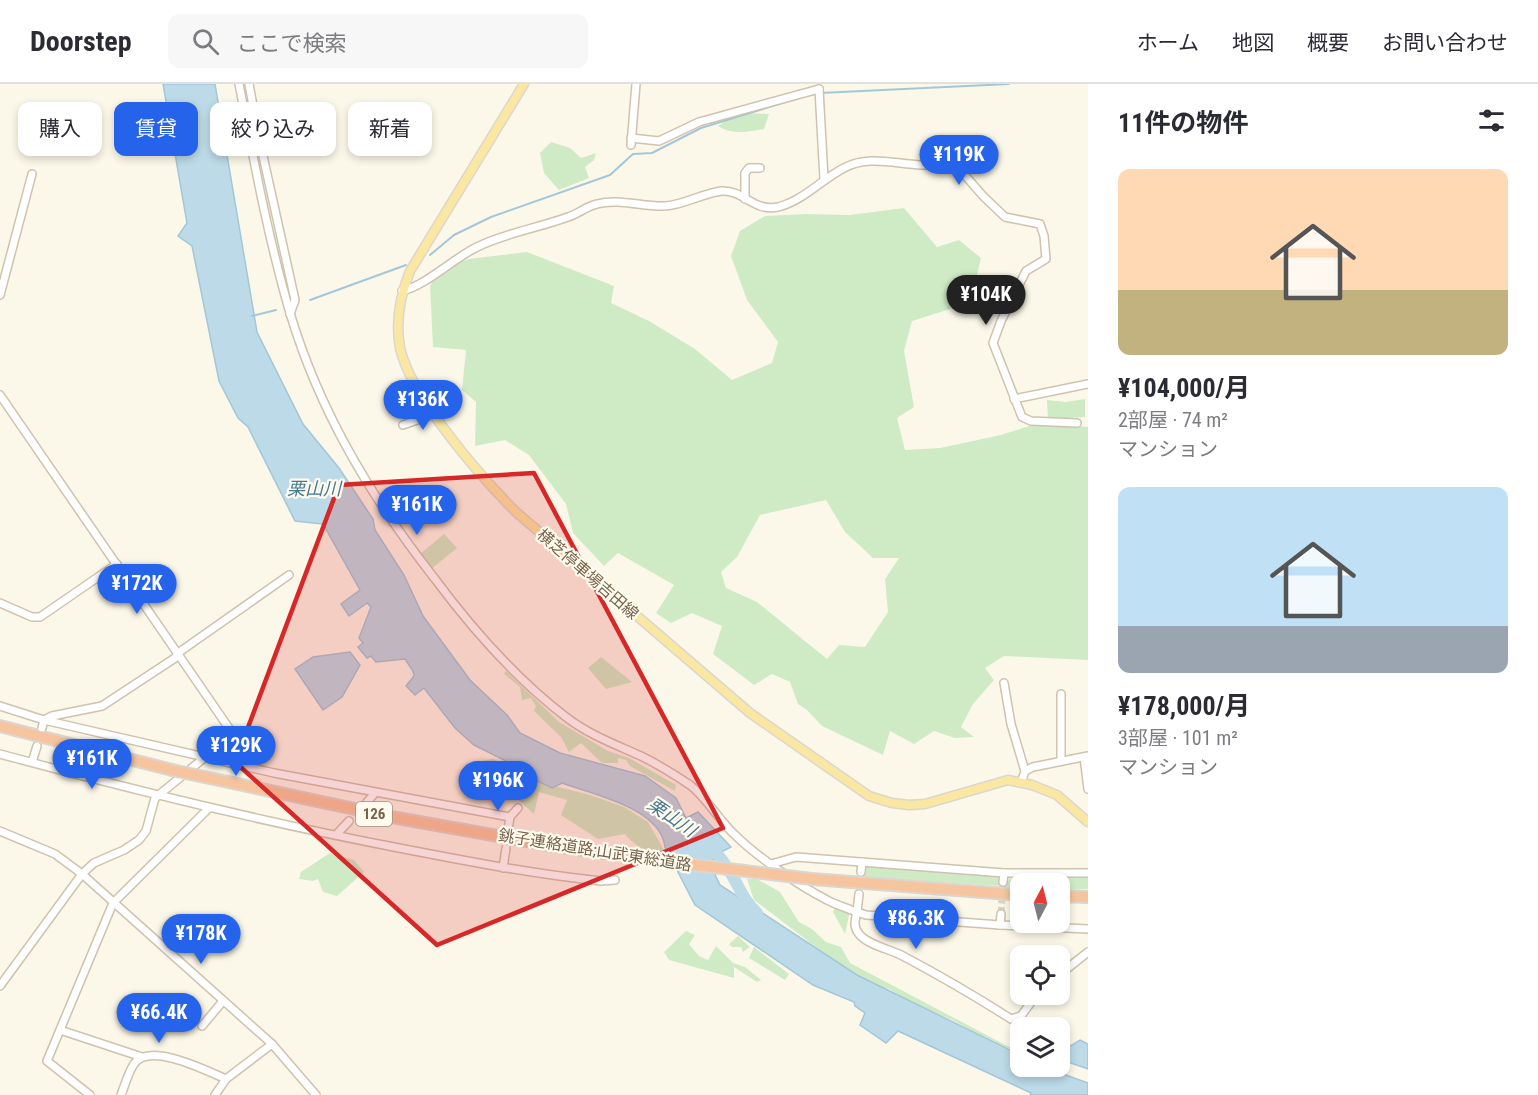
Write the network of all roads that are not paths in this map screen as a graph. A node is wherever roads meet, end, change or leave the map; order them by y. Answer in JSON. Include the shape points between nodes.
{"nodes":[{"id":1,"x":239,"y":84,"type":"edge"},
{"id":2,"x":249,"y":84,"type":"edge"},
{"id":3,"x":524,"y":84,"type":"edge"},
{"id":4,"x":636,"y":84,"type":"edge"},
{"id":5,"x":760,"y":168,"type":"dead end"},
{"id":6,"x":32,"y":174,"type":"dead end"},
{"id":7,"x":824,"y":179,"type":"junction"},
{"id":8,"x":745,"y":199,"type":"junction"},
{"id":9,"x":402,"y":291,"type":"junction"},
{"id":10,"x":0,"y":295,"type":"edge"},
{"id":11,"x":290,"y":314,"type":"junction"},
{"id":12,"x":1088,"y":384,"type":"edge"},
{"id":13,"x":0,"y":395,"type":"edge"},
{"id":14,"x":1014,"y":399,"type":"junction"},
{"id":15,"x":434,"y":414,"type":"junction"},
{"id":16,"x":1077,"y":423,"type":"dead end"},
{"id":17,"x":403,"y":425,"type":"dead end"},
{"id":18,"x":117,"y":564,"type":"junction"},
{"id":19,"x":289,"y":575,"type":"dead end"},
{"id":20,"x":0,"y":603,"type":"edge"},
{"id":21,"x":178,"y":653,"type":"junction"},
{"id":22,"x":1004,"y":683,"type":"dead end"},
{"id":23,"x":1061,"y":694,"type":"dead end"},
{"id":24,"x":0,"y":706,"type":"edge"},
{"id":25,"x":44,"y":720,"type":"junction"},
{"id":26,"x":0,"y":726,"type":"edge"},
{"id":27,"x":42,"y":728,"type":"dead end"},
{"id":28,"x":37,"y":746,"type":"dead end"},
{"id":29,"x":0,"y":754,"type":"edge"},
{"id":30,"x":1086,"y":757,"type":"edge"},
{"id":31,"x":204,"y":758,"type":"junction"},
{"id":32,"x":1061,"y":760,"type":"junction"},
{"id":33,"x":32,"y":762,"type":"junction"},
{"id":34,"x":1025,"y":771,"type":"junction"},
{"id":35,"x":1021,"y":783,"type":"junction"},
{"id":36,"x":1088,"y":789,"type":"edge"},
{"id":37,"x":375,"y":793,"type":"junction"},
{"id":38,"x":158,"y":794,"type":"junction"},
{"id":39,"x":367,"y":802,"type":"dead end"},
{"id":40,"x":209,"y":808,"type":"junction"},
{"id":41,"x":518,"y":808,"type":"dead end"},
{"id":42,"x":510,"y":817,"type":"junction"},
{"id":43,"x":349,"y":821,"type":"dead end"},
{"id":44,"x":1088,"y":822,"type":"edge"},
{"id":45,"x":508,"y":830,"type":"dead end"},
{"id":46,"x":0,"y":831,"type":"edge"},
{"id":47,"x":336,"y":835,"type":"junction"},
{"id":48,"x":506,"y":848,"type":"dead end"},
{"id":49,"x":862,"y":862,"type":"junction"},
{"id":50,"x":771,"y":864,"type":"junction"},
{"id":51,"x":503,"y":868,"type":"junction"},
{"id":52,"x":861,"y":872,"type":"dead end"},
{"id":53,"x":1004,"y":873,"type":"junction"},
{"id":54,"x":1088,"y":873,"type":"edge"},
{"id":55,"x":82,"y":874,"type":"junction"},
{"id":56,"x":615,"y":880,"type":"dead end"},
{"id":57,"x":1003,"y":882,"type":"tunnel mouth"},
{"id":58,"x":1010,"y":893,"type":"edge"},
{"id":59,"x":859,"y":894,"type":"dead end"},
{"id":60,"x":1070,"y":896,"type":"edge"},
{"id":61,"x":1088,"y":897,"type":"edge"},
{"id":62,"x":113,"y":903,"type":"junction"},
{"id":63,"x":857,"y":912,"type":"junction"},
{"id":64,"x":1001,"y":914,"type":"tunnel mouth"},
{"id":65,"x":1000,"y":925,"type":"junction"},
{"id":66,"x":1088,"y":929,"type":"edge"},
{"id":67,"x":1088,"y":952,"type":"edge"},
{"id":68,"x":1070,"y":966,"type":"edge"},
{"id":69,"x":0,"y":986,"type":"edge"},
{"id":70,"x":223,"y":1001,"type":"junction"},
{"id":71,"x":1028,"y":1005,"type":"edge"},
{"id":72,"x":1021,"y":1016,"type":"joint"},
{"id":73,"x":202,"y":1026,"type":"dead end"},
{"id":74,"x":60,"y":1030,"type":"junction"},
{"id":75,"x":272,"y":1044,"type":"junction"},
{"id":76,"x":142,"y":1057,"type":"junction"},
{"id":77,"x":226,"y":1079,"type":"junction"},
{"id":78,"x":90,"y":1095,"type":"edge"},
{"id":79,"x":121,"y":1095,"type":"edge"},
{"id":80,"x":215,"y":1095,"type":"edge"},
{"id":81,"x":316,"y":1095,"type":"edge"}],
"edges":[{"from":1,"to":11,"type":"street"},
{"from":2,"to":11,"type":"street","via":[[295,300]]},
{"from":3,"to":9,"type":"main road","name":"横芝停車場吉田線","via":[[410,271]]},
{"from":4,"to":7,"type":"street","via":[[631,141],[659,141],[699,122],[819,91]]},
{"from":5,"to":8,"type":"street","via":[[749,168],[745,173]]},
{"from":6,"to":10,"type":"street"},
{"from":7,"to":8,"type":"street","via":[[791,202],[776,207],[760,207]]},
{"from":7,"to":14,"type":"street","via":[[862,162],[924,166],[950,163],[1005,217],[1040,224],[1046,259],[1026,271],[993,343]]},
{"from":8,"to":9,"type":"street","via":[[723,191],[668,206],[597,204],[570,217],[478,246]]},
{"from":9,"to":15,"type":"main road","name":"横芝停車場吉田線","via":[[400,348],[408,372]]},
{"from":11,"to":50,"type":"street","via":[[311,372],[353,461],[409,546],[470,625],[531,688],[568,719],[692,787],[734,834]]},
{"from":12,"to":14,"type":"street"},
{"from":13,"to":18,"type":"street"},
{"from":14,"to":16,"type":"street","via":[[1022,417],[1031,421]]},
{"from":15,"to":17,"type":"street"},
{"from":15,"to":35,"type":"main road","name":"横芝停車場吉田線","via":[[480,476],[516,512],[750,713],[858,790],[880,800],[909,805],[939,801],[1008,780]]},
{"from":18,"to":20,"type":"street","via":[[40,617]]},
{"from":18,"to":21,"type":"street"},
{"from":19,"to":21,"type":"street"},
{"from":21,"to":25,"type":"street","via":[[102,706]]},
{"from":21,"to":31,"type":"street","via":[[235,737],[241,740],[213,748]]},
{"from":22,"to":34,"type":"street"},
{"from":23,"to":32,"type":"street"},
{"from":24,"to":25,"type":"street"},
{"from":25,"to":27,"type":"street"},
{"from":25,"to":31,"type":"street"},
{"from":26,"to":58,"type":"highway","name":"銚子連絡道路;山武東総道路","number":"126","bridge":true,"via":[[172,770],[345,808],[549,845],[812,879]]},
{"from":28,"to":33,"type":"street"},
{"from":29,"to":33,"type":"street"},
{"from":30,"to":32,"type":"street"},
{"from":30,"to":36,"type":"street"},
{"from":31,"to":37,"type":"street"},
{"from":31,"to":38,"type":"street"},
{"from":32,"to":34,"type":"street"},
{"from":33,"to":38,"type":"street"},
{"from":34,"to":35,"type":"street"},
{"from":35,"to":44,"type":"main road","name":"横芝停車場吉田線","via":[[1057,795]]},
{"from":37,"to":39,"type":"street"},
{"from":37,"to":42,"type":"street"},
{"from":38,"to":40,"type":"street"},
{"from":38,"to":55,"type":"street","via":[[146,831],[139,840],[94,863]]},
{"from":40,"to":47,"type":"street"},
{"from":40,"to":62,"type":"street"},
{"from":41,"to":42,"type":"street"},
{"from":42,"to":45,"type":"street"},
{"from":43,"to":47,"type":"street"},
{"from":46,"to":55,"type":"street","via":[[55,854]]},
{"from":47,"to":51,"type":"street"},
{"from":48,"to":51,"type":"street"},
{"from":49,"to":50,"type":"street","via":[[796,857]]},
{"from":49,"to":52,"type":"street"},
{"from":49,"to":53,"type":"street"},
{"from":50,"to":63,"type":"street","via":[[827,901]]},
{"from":51,"to":56,"type":"street"},
{"from":53,"to":54,"type":"street"},
{"from":53,"to":57,"type":"street"},
{"from":55,"to":62,"type":"street"},
{"from":55,"to":69,"type":"street"},
{"from":59,"to":63,"type":"street"},
{"from":60,"to":61,"type":"highway"},
{"from":62,"to":70,"type":"street"},
{"from":62,"to":74,"type":"street"},
{"from":63,"to":65,"type":"street"},
{"from":63,"to":72,"type":"street","via":[[854,924],[863,938],[1011,1018]]},
{"from":64,"to":65,"type":"street"},
{"from":65,"to":66,"type":"street"},
{"from":67,"to":68,"type":"street"},
{"from":70,"to":73,"type":"street"},
{"from":70,"to":75,"type":"street"},
{"from":71,"to":72,"type":"street"},
{"from":74,"to":76,"type":"street"},
{"from":74,"to":78,"type":"street","via":[[47,1061]]},
{"from":75,"to":77,"type":"street"},
{"from":75,"to":81,"type":"street"},
{"from":76,"to":77,"type":"street","via":[[173,1058]]},
{"from":76,"to":79,"type":"street","via":[[134,1063]]},
{"from":77,"to":80,"type":"street"}]}
